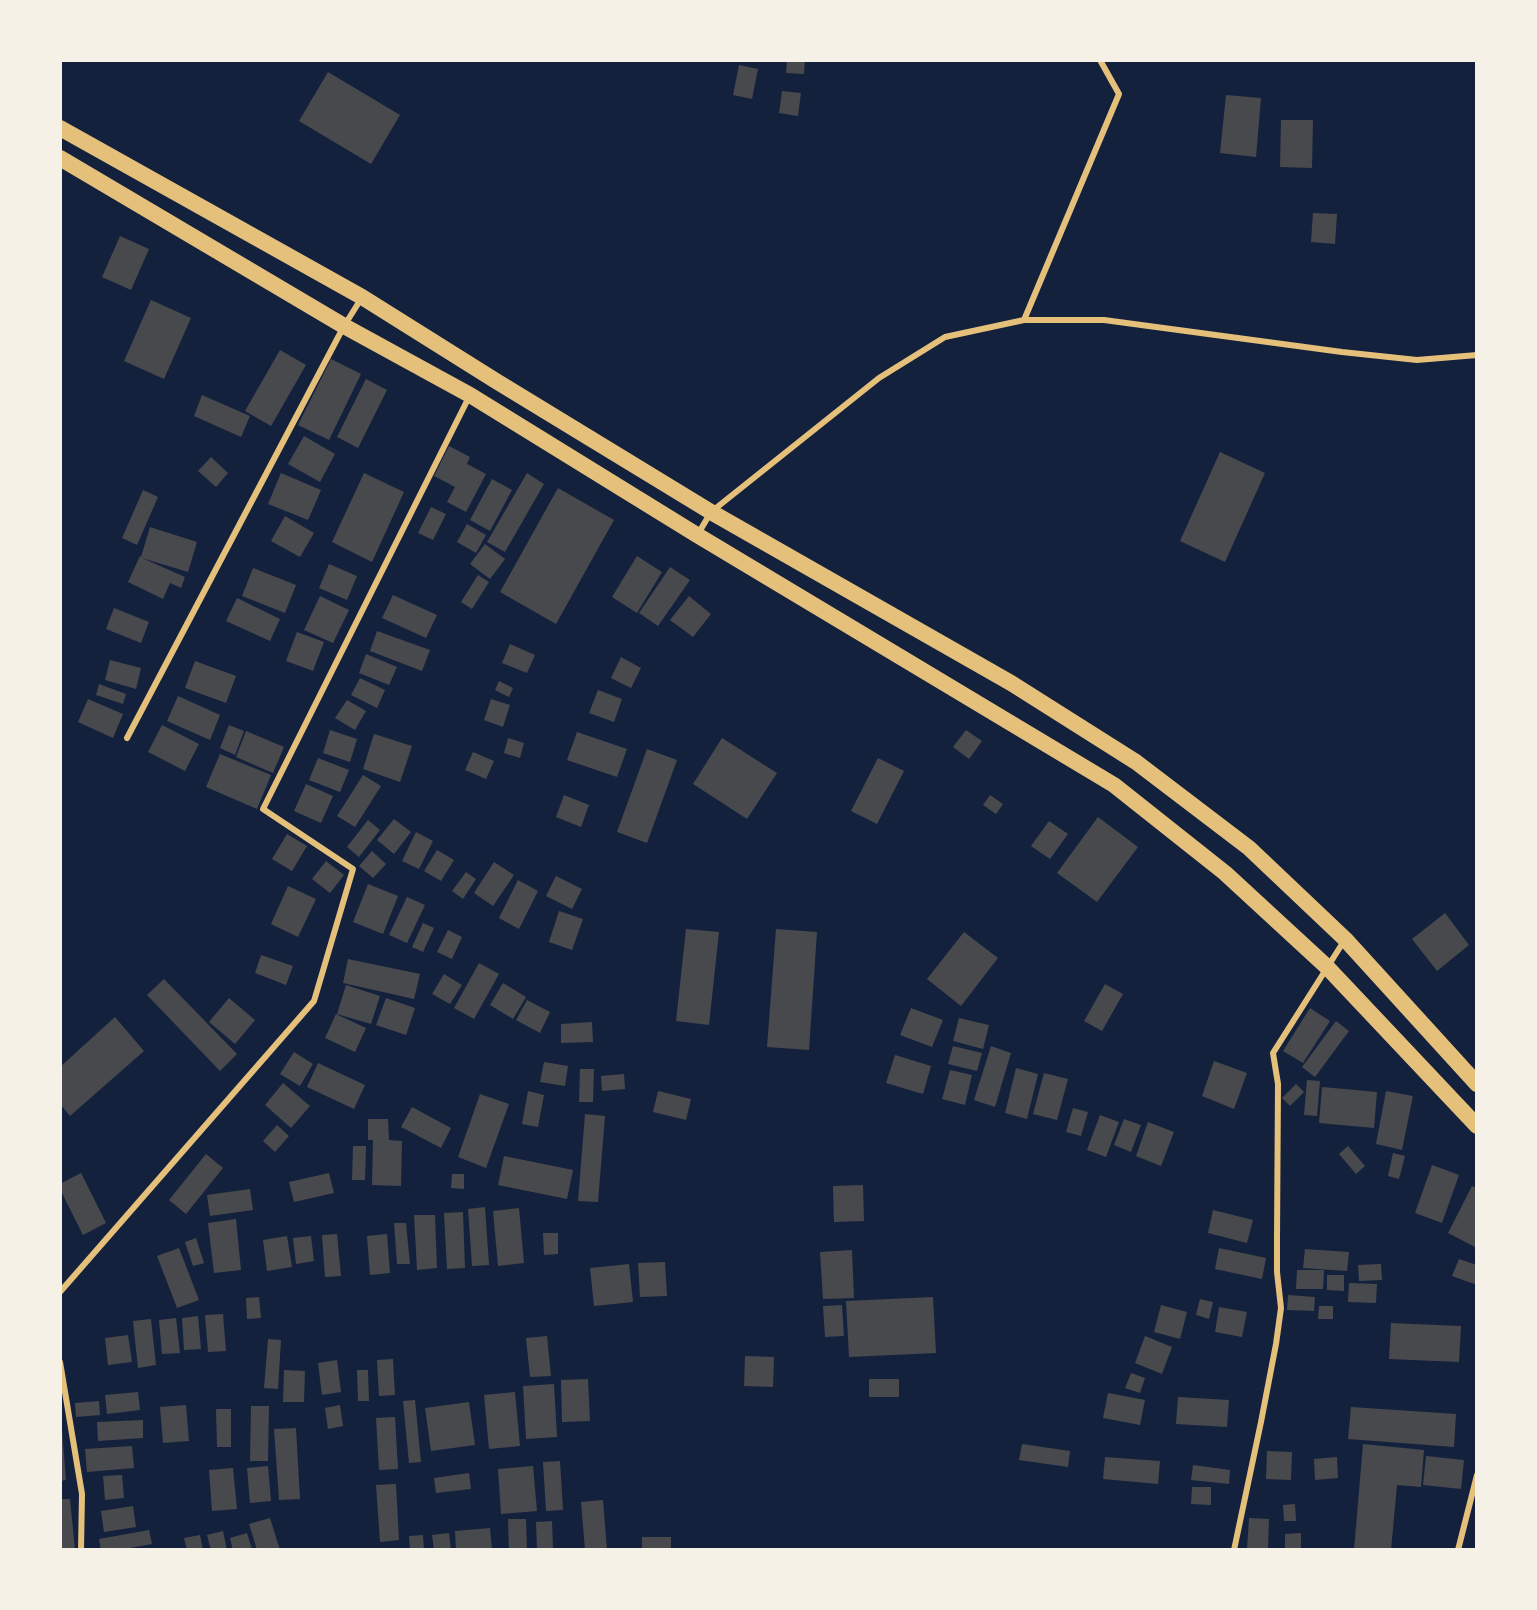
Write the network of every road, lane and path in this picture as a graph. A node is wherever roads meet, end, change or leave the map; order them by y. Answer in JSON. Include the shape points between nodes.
{"nodes":[{"id":1,"x":1100,"y":60,"type":"edge"},
{"id":2,"x":60,"y":128,"type":"edge"},
{"id":3,"x":60,"y":158,"type":"edge"},
{"id":4,"x":362,"y":297,"type":"junction"},
{"id":5,"x":1024,"y":320,"type":"junction"},
{"id":6,"x":344,"y":326,"type":"junction"},
{"id":7,"x":1477,"y":355,"type":"edge"},
{"id":8,"x":470,"y":395,"type":"junction"},
{"id":9,"x":711,"y":512,"type":"junction"},
{"id":10,"x":697,"y":535,"type":"junction"},
{"id":11,"x":127,"y":738,"type":"dead end"},
{"id":12,"x":1346,"y":939,"type":"junction"},
{"id":13,"x":1328,"y":967,"type":"junction"},
{"id":14,"x":1477,"y":1084,"type":"edge"},
{"id":15,"x":1477,"y":1126,"type":"edge"},
{"id":16,"x":60,"y":1292,"type":"edge"},
{"id":17,"x":60,"y":1362,"type":"edge"},
{"id":18,"x":1477,"y":1475,"type":"edge"},
{"id":19,"x":81,"y":1550,"type":"edge"},
{"id":20,"x":1234,"y":1550,"type":"edge"},
{"id":21,"x":1458,"y":1550,"type":"edge"}],
"edges":[{"from":1,"to":5,"type":"street","via":[[1119,94]]},
{"from":2,"to":4,"type":"highway"},
{"from":3,"to":6,"type":"highway"},
{"from":4,"to":6,"type":"street"},
{"from":4,"to":9,"type":"highway"},
{"from":5,"to":7,"type":"street","via":[[1104,320],[1417,360]]},
{"from":5,"to":9,"type":"street","via":[[945,337],[935,343],[879,378]]},
{"from":6,"to":8,"type":"highway"},
{"from":6,"to":11,"type":"street"},
{"from":8,"to":10,"type":"highway"},
{"from":8,"to":16,"type":"street","via":[[263,808],[353,869],[314,1001]]},
{"from":9,"to":10,"type":"street"},
{"from":9,"to":12,"type":"highway","via":[[1011,683],[1136,762],[1249,849]]},
{"from":10,"to":13,"type":"highway","via":[[1114,785],[1225,873]]},
{"from":12,"to":13,"type":"street"},
{"from":12,"to":14,"type":"highway"},
{"from":13,"to":15,"type":"highway"},
{"from":13,"to":20,"type":"street","via":[[1273,1053],[1278,1084],[1277,1272],[1281,1308]]},
{"from":17,"to":19,"type":"street","via":[[82,1494]]},
{"from":18,"to":21,"type":"street"}]}
